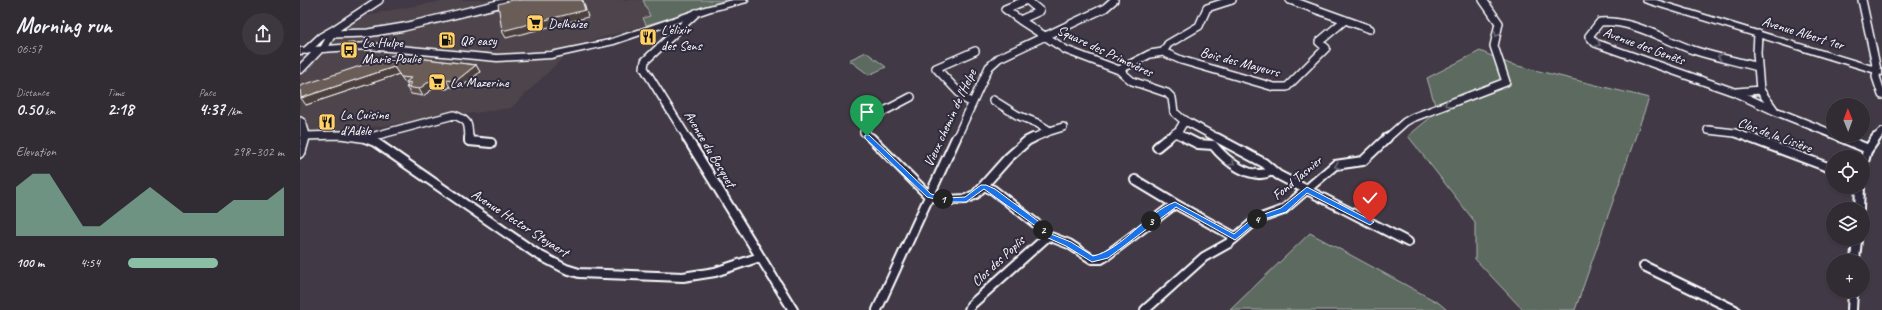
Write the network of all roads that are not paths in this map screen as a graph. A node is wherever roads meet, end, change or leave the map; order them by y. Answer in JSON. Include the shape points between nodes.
{"nodes":[{"id":1,"x":380,"y":0,"type":"edge"},
{"id":2,"x":515,"y":0,"type":"edge"},
{"id":3,"x":744,"y":0,"type":"edge"},
{"id":4,"x":1027,"y":0,"type":"edge"},
{"id":5,"x":1114,"y":0,"type":"edge"},
{"id":6,"x":1232,"y":0,"type":"edge"},
{"id":7,"x":1290,"y":0,"type":"edge"},
{"id":8,"x":1483,"y":0,"type":"edge"},
{"id":9,"x":1647,"y":0,"type":"edge"},
{"id":10,"x":1862,"y":0,"type":"edge"},
{"id":11,"x":696,"y":13,"type":"junction"},
{"id":12,"x":1020,"y":20,"type":"junction"},
{"id":13,"x":1345,"y":20,"type":"junction"},
{"id":14,"x":1370,"y":30,"type":"dead end"},
{"id":15,"x":334,"y":31,"type":"junction"},
{"id":16,"x":1758,"y":34,"type":"junction"},
{"id":17,"x":1044,"y":36,"type":"junction"},
{"id":18,"x":321,"y":46,"type":"junction"},
{"id":19,"x":304,"y":51,"type":"edge"},
{"id":20,"x":975,"y":51,"type":"dead end"},
{"id":21,"x":1163,"y":52,"type":"junction"},
{"id":22,"x":1758,"y":66,"type":"junction"},
{"id":23,"x":300,"y":70,"type":"edge"},
{"id":24,"x":1119,"y":70,"type":"junction"},
{"id":25,"x":1879,"y":71,"type":"edge"},
{"id":26,"x":1760,"y":90,"type":"junction"},
{"id":27,"x":1734,"y":92,"type":"junction"},
{"id":28,"x":1882,"y":95,"type":"edge"},
{"id":29,"x":911,"y":97,"type":"dead end"},
{"id":30,"x":993,"y":100,"type":"dead end"},
{"id":31,"x":971,"y":102,"type":"junction"},
{"id":32,"x":1776,"y":111,"type":"junction"},
{"id":33,"x":300,"y":120,"type":"edge"},
{"id":34,"x":1185,"y":120,"type":"junction"},
{"id":35,"x":1063,"y":127,"type":"dead end"},
{"id":36,"x":1708,"y":130,"type":"dead end"},
{"id":37,"x":1050,"y":131,"type":"junction"},
{"id":38,"x":1882,"y":132,"type":"edge"},
{"id":39,"x":1175,"y":133,"type":"junction"},
{"id":40,"x":305,"y":136,"type":"junction"},
{"id":41,"x":367,"y":138,"type":"junction"},
{"id":42,"x":1216,"y":142,"type":"junction"},
{"id":43,"x":491,"y":143,"type":"dead end"},
{"id":44,"x":1157,"y":147,"type":"dead end"},
{"id":45,"x":1868,"y":149,"type":"joint"},
{"id":46,"x":300,"y":154,"type":"edge"},
{"id":47,"x":1826,"y":167,"type":"edge"},
{"id":48,"x":1272,"y":171,"type":"junction"},
{"id":49,"x":1135,"y":180,"type":"dead end"},
{"id":50,"x":984,"y":186,"type":"junction"},
{"id":51,"x":1307,"y":190,"type":"junction"},
{"id":52,"x":929,"y":196,"type":"junction"},
{"id":53,"x":1175,"y":204,"type":"junction"},
{"id":54,"x":1048,"y":236,"type":"junction"},
{"id":55,"x":1235,"y":237,"type":"junction"},
{"id":56,"x":1408,"y":242,"type":"dead end"},
{"id":57,"x":760,"y":257,"type":"junction"},
{"id":58,"x":1644,"y":266,"type":"dead end"},
{"id":59,"x":1853,"y":298,"type":"edge"},
{"id":60,"x":793,"y":310,"type":"edge"},
{"id":61,"x":877,"y":310,"type":"edge"},
{"id":62,"x":969,"y":310,"type":"edge"},
{"id":63,"x":1145,"y":310,"type":"edge"},
{"id":64,"x":1734,"y":310,"type":"edge"},
{"id":65,"x":1852,"y":310,"type":"edge"}],
"edges":[{"from":1,"to":15,"type":"street"},
{"from":2,"to":15,"type":"street","via":[[404,27],[368,33]]},
{"from":3,"to":11,"type":"main road"},
{"from":4,"to":12,"type":"street","via":[[1040,11]]},
{"from":4,"to":12,"type":"street","name":"Square des Primevères","via":[[1005,9]]},
{"from":5,"to":17,"type":"street","name":"Vieux chemin de l'Helpe","via":[[1105,8]]},
{"from":6,"to":21,"type":"street","via":[[1208,8],[1199,26],[1168,44]]},
{"from":7,"to":13,"type":"street"},
{"from":8,"to":51,"type":"street","name":"Fond Tasnier","one_way":true,"via":[[1499,24],[1494,46],[1506,82],[1412,118],[1363,161],[1335,165]]},
{"from":9,"to":16,"type":"main road","name":"Avenue Albert 1er"},
{"from":10,"to":25,"type":"street"},
{"from":11,"to":18,"type":"main road","via":[[611,42],[532,57],[497,58],[367,46]]},
{"from":11,"to":57,"type":"street","name":"Avenue du Bosquet","via":[[645,61],[644,68]]},
{"from":12,"to":17,"type":"street","name":"Square des Primevères"},
{"from":13,"to":14,"type":"street"},
{"from":13,"to":21,"type":"street","name":"Bois des Mayeurs","via":[[1319,42],[1326,48],[1287,87],[1274,87],[1181,60]]},
{"from":15,"to":18,"type":"street"},
{"from":15,"to":19,"type":"street","via":[[320,37]]},
{"from":16,"to":22,"type":"street"},
{"from":16,"to":25,"type":"main road","name":"Avenue Albert 1er"},
{"from":17,"to":24,"type":"street","name":"Square des Primevères","via":[[1066,50]]},
{"from":17,"to":31,"type":"street","name":"Vieux chemin de l'Helpe","via":[[992,63]]},
{"from":18,"to":19,"type":"main road"},
{"from":18,"to":23,"type":"main road"},
{"from":20,"to":31,"type":"street","via":[[936,68],[965,99]]},
{"from":21,"to":24,"type":"street","via":[[1150,54]]},
{"from":22,"to":26,"type":"street"},
{"from":22,"to":27,"type":"street","name":"Avenue des Genêts","one_way":true,"via":[[1693,50],[1606,20],[1600,22],[1588,36],[1595,43]]},
{"from":24,"to":34,"type":"street","name":"Square des Primevères","via":[[1132,81],[1167,93],[1172,98],[1174,112]]},
{"from":25,"to":28,"type":"street","via":[[1876,77]]},
{"from":26,"to":27,"type":"street"},
{"from":26,"to":32,"type":"street"},
{"from":27,"to":32,"type":"street","name":"Avenue des Genêts"},
{"from":29,"to":52,"type":"street","via":[[873,117],[864,132]]},
{"from":30,"to":37,"type":"street"},
{"from":31,"to":52,"type":"street","name":"Vieux chemin de l'Helpe"},
{"from":32,"to":45,"type":"street","name":"Avenue des Genêts"},
{"from":33,"to":40,"type":"main road"},
{"from":34,"to":39,"type":"street"},
{"from":34,"to":42,"type":"street","name":"Square des Primevères","via":[[1208,132]]},
{"from":35,"to":37,"type":"street"},
{"from":36,"to":47,"type":"street","name":"Clos de la Lisière","via":[[1735,133]]},
{"from":37,"to":50,"type":"street","via":[[1027,141]]},
{"from":38,"to":45,"type":"street"},
{"from":39,"to":42,"type":"street","name":"Square des Primevères","via":[[1198,144]]},
{"from":39,"to":44,"type":"street"},
{"from":40,"to":41,"type":"street","name":"Avenue Hector Steyaert"},
{"from":40,"to":46,"type":"main road"},
{"from":41,"to":43,"type":"street","via":[[442,116],[454,115],[465,119],[468,124],[469,141]]},
{"from":41,"to":57,"type":"street","name":"Avenue Hector Steyaert","via":[[397,155],[537,254],[579,273],[683,277],[723,270]]},
{"from":42,"to":48,"type":"street","name":"Square des Primevères","via":[[1264,163]]},
{"from":42,"to":48,"type":"street","name":"Square des Primevères","one_way":true,"via":[[1223,158],[1250,173],[1262,176]]},
{"from":48,"to":51,"type":"street","name":"Square des Primevères"},
{"from":49,"to":53,"type":"street"},
{"from":50,"to":52,"type":"street","via":[[966,199],[947,200]]},
{"from":50,"to":54,"type":"street","name":"Clos des Poplis","via":[[993,190]]},
{"from":51,"to":55,"type":"street","name":"Fond Tasnier","via":[[1283,210],[1256,220]]},
{"from":51,"to":56,"type":"street","name":"Square des Primevères"},
{"from":52,"to":61,"type":"street","name":"Vieux chemin de l'Helpe"},
{"from":53,"to":54,"type":"street","name":"Clos des Poplis","via":[[1101,258],[1092,259],[1069,244]]},
{"from":53,"to":55,"type":"street"},
{"from":54,"to":62,"type":"street","name":"Clos des Poplis","via":[[971,305]]},
{"from":55,"to":63,"type":"street","name":"Fond Tasnier","via":[[1204,257]]},
{"from":57,"to":60,"type":"street","name":"Avenue du Bosquet"},
{"from":58,"to":64,"type":"street"},
{"from":59,"to":65,"type":"street"}]}
